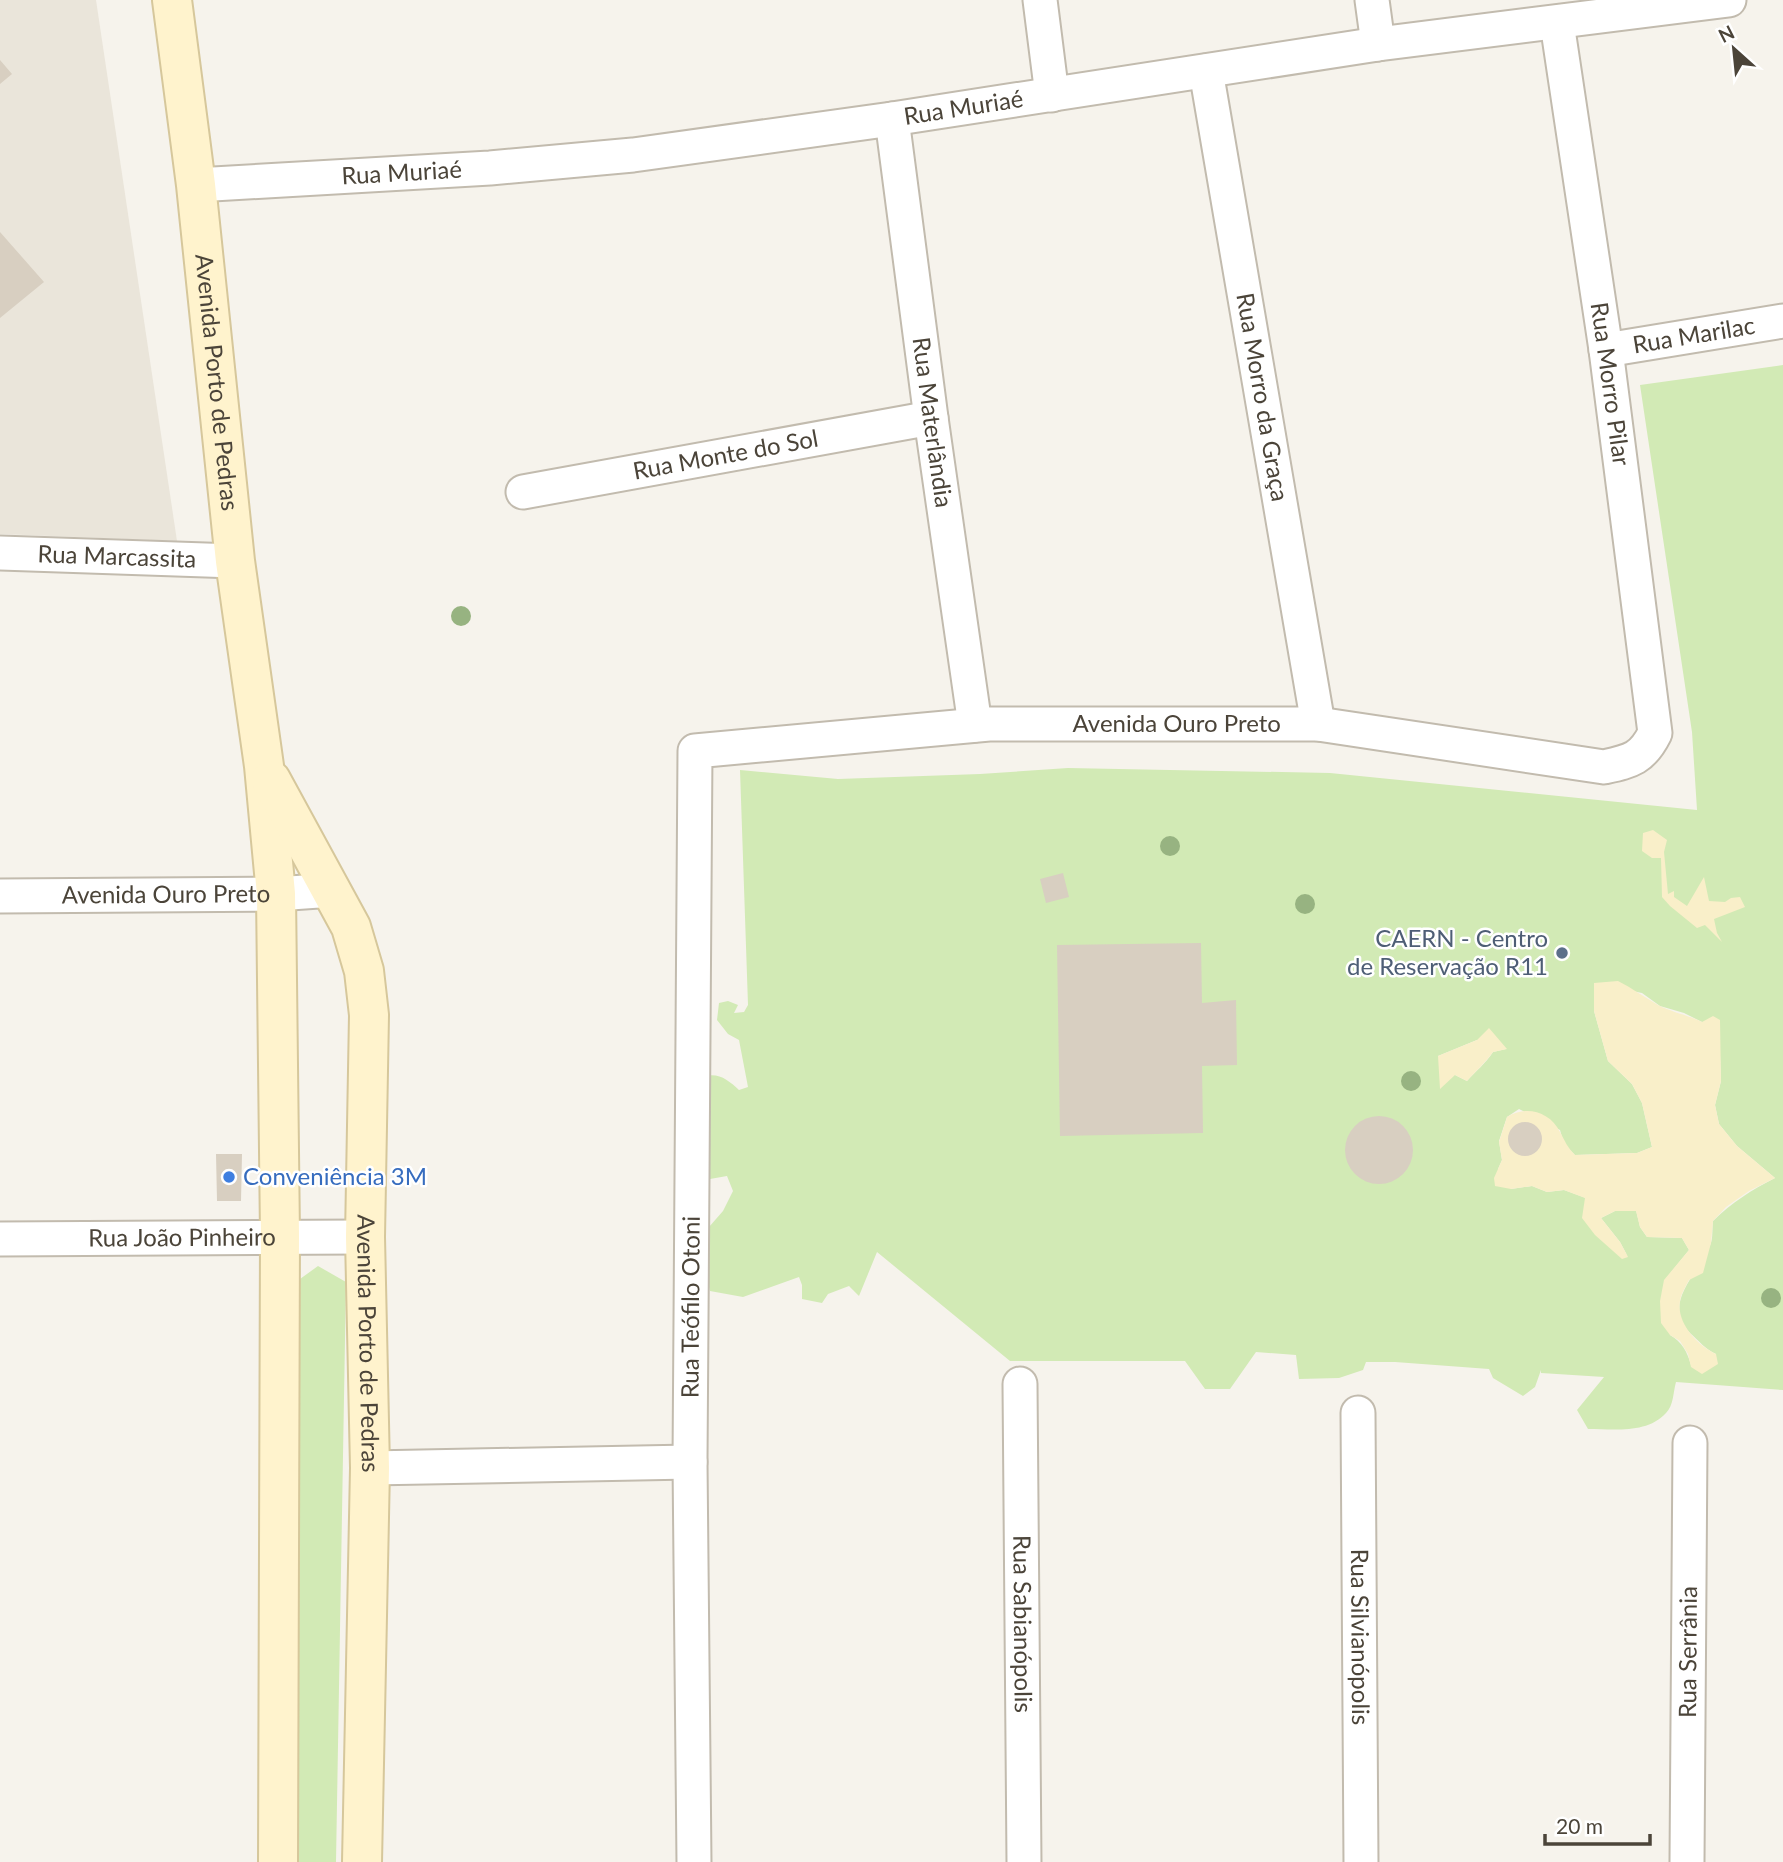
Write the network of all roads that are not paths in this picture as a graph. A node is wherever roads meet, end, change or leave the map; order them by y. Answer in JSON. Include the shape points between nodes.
{"nodes":[{"id":1,"x":172,"y":0,"type":"edge"},
{"id":2,"x":1040,"y":0,"type":"edge"},
{"id":3,"x":1372,"y":0,"type":"edge"},
{"id":4,"x":1719,"y":1,"type":"edge"},
{"id":5,"x":1557,"y":23,"type":"junction"},
{"id":6,"x":1378,"y":44,"type":"junction"},
{"id":7,"x":1206,"y":71,"type":"junction"},
{"id":8,"x":1052,"y":95,"type":"junction"},
{"id":9,"x":892,"y":119,"type":"junction"},
{"id":10,"x":196,"y":185,"type":"junction"},
{"id":11,"x":1783,"y":321,"type":"edge"},
{"id":12,"x":1606,"y":350,"type":"junction"},
{"id":13,"x":930,"y":418,"type":"junction"},
{"id":14,"x":523,"y":492,"type":"dead end"},
{"id":15,"x":0,"y":553,"type":"edge"},
{"id":16,"x":235,"y":561,"type":"junction"},
{"id":17,"x":1318,"y":724,"type":"junction"},
{"id":18,"x":975,"y":725,"type":"junction"},
{"id":19,"x":1649,"y":746,"type":"joint"},
{"id":20,"x":695,"y":751,"type":"joint"},
{"id":21,"x":264,"y":766,"type":"junction"},
{"id":22,"x":333,"y":890,"type":"junction"},
{"id":23,"x":276,"y":894,"type":"junction"},
{"id":24,"x":0,"y":896,"type":"edge"},
{"id":25,"x":280,"y":1236,"type":"junction"},
{"id":26,"x":365,"y":1237,"type":"junction"},
{"id":27,"x":0,"y":1240,"type":"edge"},
{"id":28,"x":1020,"y":1384,"type":"dead end"},
{"id":29,"x":1358,"y":1413,"type":"dead end"},
{"id":30,"x":1690,"y":1443,"type":"dead end"},
{"id":31,"x":690,"y":1462,"type":"junction"},
{"id":32,"x":370,"y":1468,"type":"junction"},
{"id":33,"x":278,"y":1862,"type":"edge"},
{"id":34,"x":362,"y":1862,"type":"edge"},
{"id":35,"x":694,"y":1862,"type":"edge"},
{"id":36,"x":1024,"y":1862,"type":"edge"},
{"id":37,"x":1360,"y":1862,"type":"edge"},
{"id":38,"x":1687,"y":1862,"type":"edge"}],
"edges":[{"from":1,"to":10,"type":"main road","name":"Avenida Porto de Pedras"},
{"from":2,"to":8,"type":"street"},
{"from":3,"to":6,"type":"street"},
{"from":4,"to":5,"type":"street","name":"Rua Muriaé"},
{"from":5,"to":6,"type":"street","name":"Rua Muriaé"},
{"from":5,"to":12,"type":"street","name":"Rua Morro Pilar"},
{"from":6,"to":7,"type":"street","name":"Rua Muriaé"},
{"from":7,"to":8,"type":"street","name":"Rua Muriaé"},
{"from":7,"to":17,"type":"street","name":"Rua Morro da Graça"},
{"from":8,"to":9,"type":"street","name":"Rua Muriaé"},
{"from":9,"to":10,"type":"street","name":"Rua Muriaé","via":[[633,155]]},
{"from":9,"to":13,"type":"street","name":"Rua Materlândia"},
{"from":10,"to":16,"type":"main road","name":"Avenida Porto de Pedras"},
{"from":11,"to":12,"type":"street","name":"Rua Marilac"},
{"from":12,"to":19,"type":"street","name":"Rua Morro Pilar","via":[[1655,733]]},
{"from":13,"to":14,"type":"street","name":"Rua Monte do Sol"},
{"from":13,"to":18,"type":"street","name":"Rua Materlândia"},
{"from":15,"to":16,"type":"street","name":"Rua Marcassita"},
{"from":16,"to":21,"type":"main road","name":"Avenida Porto de Pedras"},
{"from":17,"to":18,"type":"street","name":"Avenida Ouro Preto"},
{"from":17,"to":19,"type":"street","name":"Avenida Ouro Preto","via":[[1604,767],[1627,762]]},
{"from":18,"to":20,"type":"street","name":"Avenida Ouro Preto"},
{"from":20,"to":31,"type":"street","name":"Rua Teófilo Otoni"},
{"from":21,"to":22,"type":"main road","name":"Avenida Porto de Pedras"},
{"from":21,"to":23,"type":"main road","name":"Avenida Porto de Pedras"},
{"from":22,"to":23,"type":"street","name":"Avenida Ouro Preto"},
{"from":22,"to":26,"type":"main road","name":"Avenida Porto de Pedras","via":[[351,927],[364,971],[369,1015]]},
{"from":23,"to":24,"type":"street","name":"Avenida Ouro Preto"},
{"from":23,"to":25,"type":"main road","name":"Avenida Porto de Pedras"},
{"from":25,"to":26,"type":"street","name":"Rua João Pinheiro"},
{"from":25,"to":27,"type":"street","name":"Rua João Pinheiro"},
{"from":25,"to":33,"type":"main road","name":"Avenida Porto de Pedras"},
{"from":26,"to":32,"type":"main road","name":"Avenida Porto de Pedras"},
{"from":28,"to":36,"type":"street","name":"Rua Sabianópolis"},
{"from":29,"to":37,"type":"street","name":"Rua Silvianópolis"},
{"from":30,"to":38,"type":"street","name":"Rua Serrânia"},
{"from":31,"to":32,"type":"street"},
{"from":31,"to":35,"type":"street","name":"Rua Teófilo Otoni"},
{"from":32,"to":34,"type":"main road","name":"Avenida Porto de Pedras"}]}
